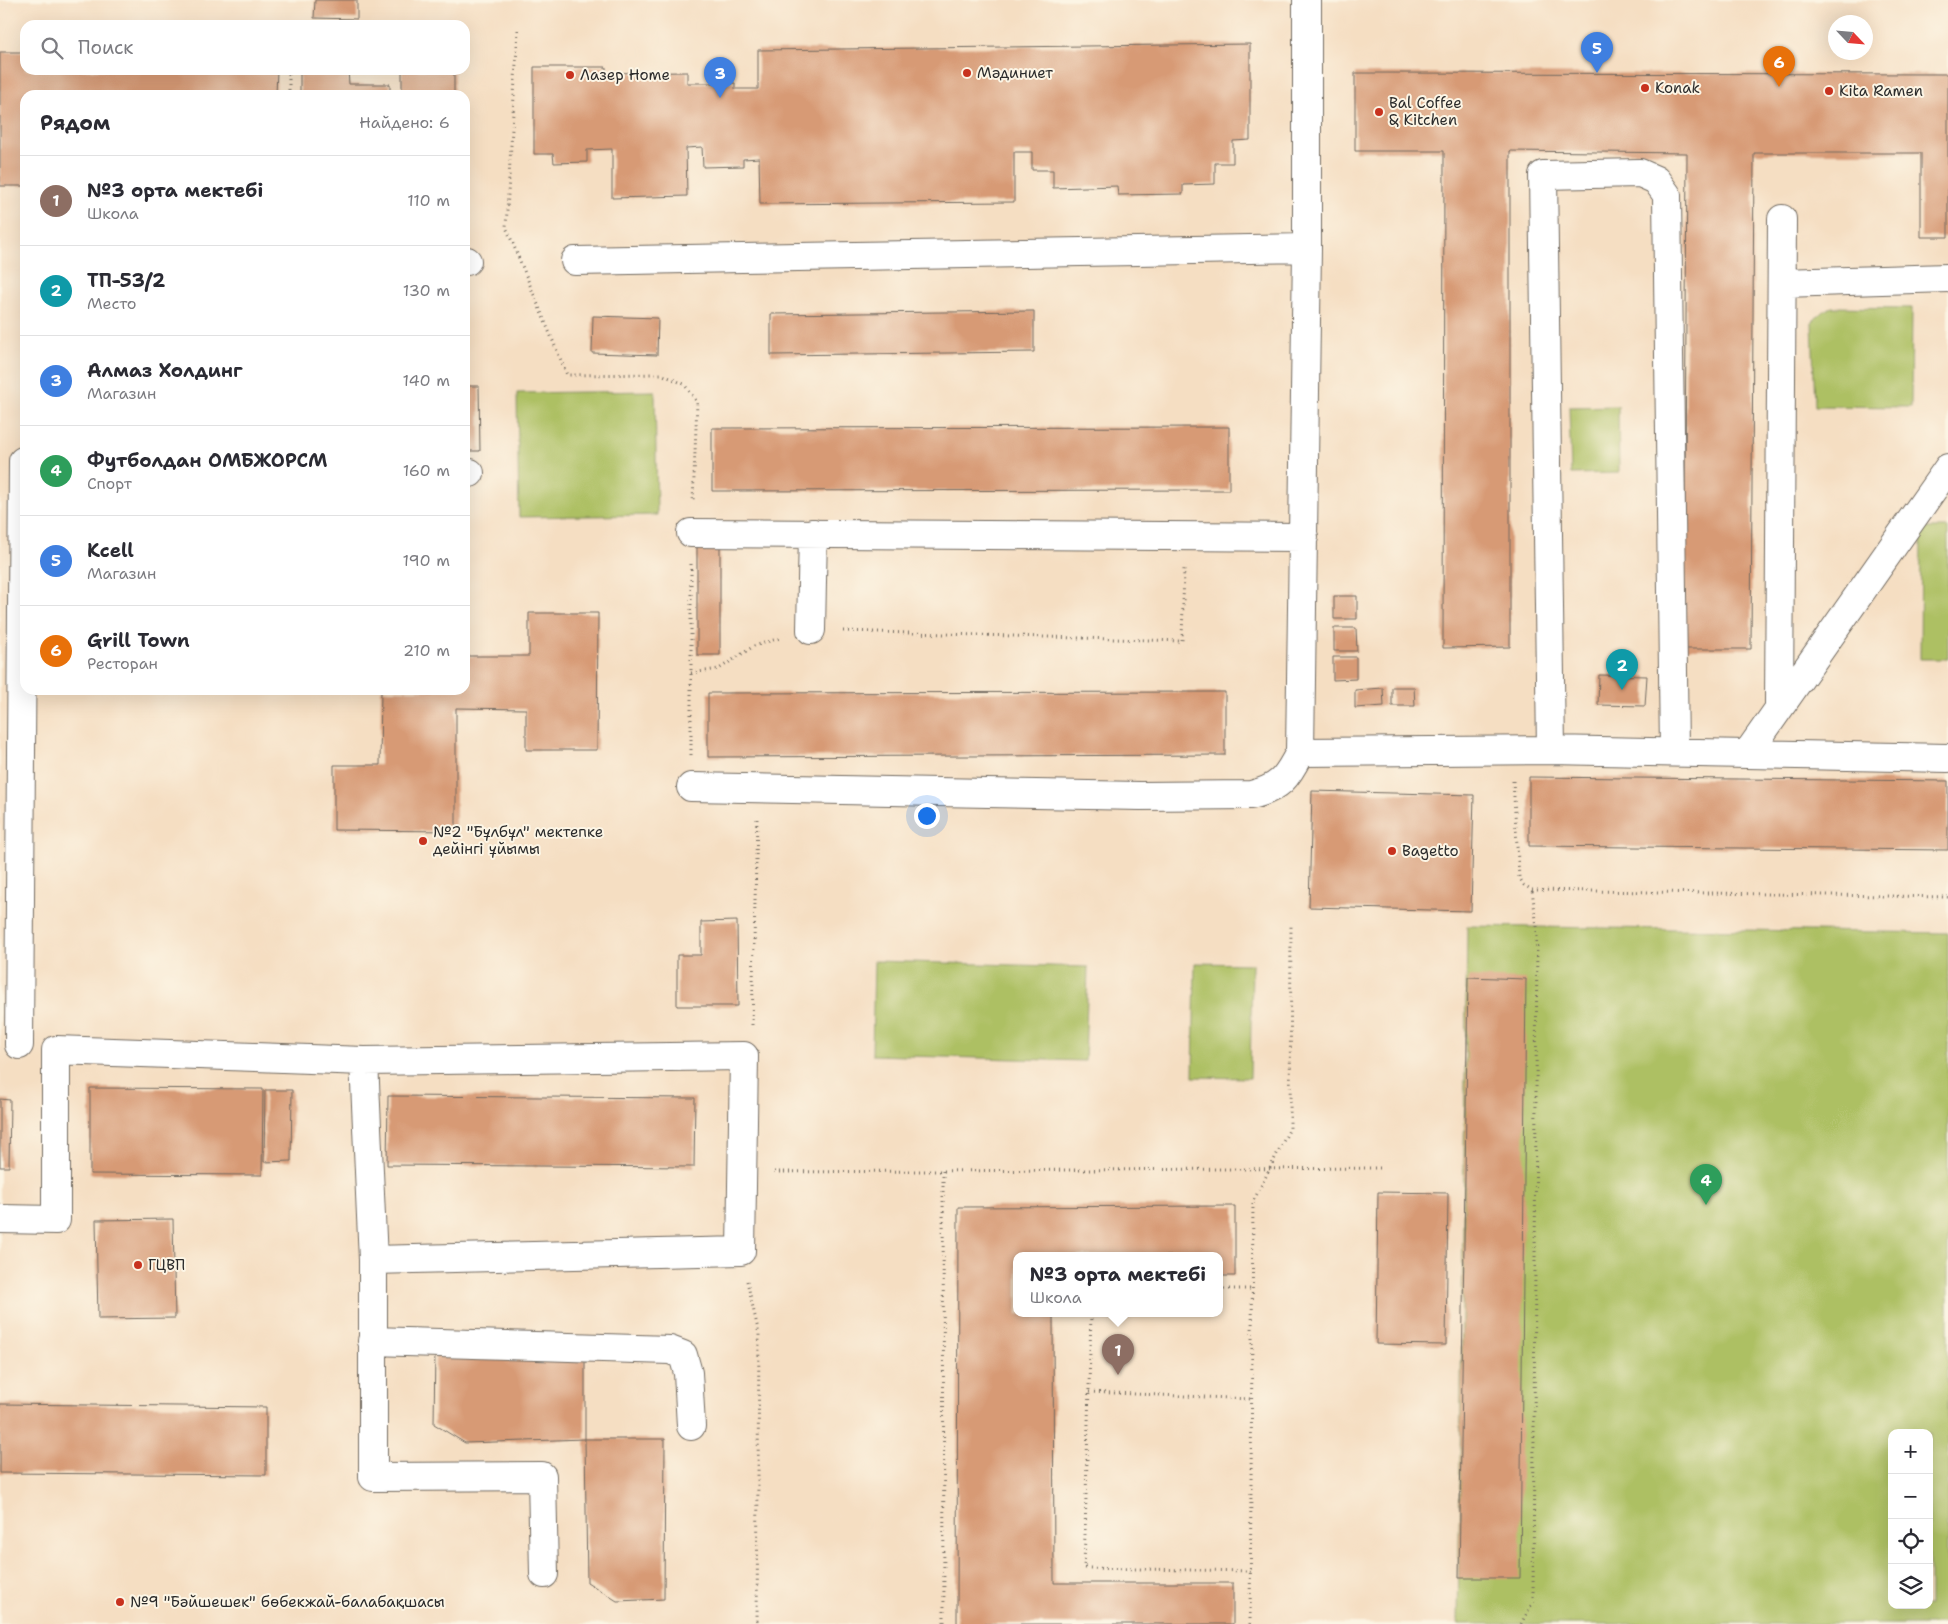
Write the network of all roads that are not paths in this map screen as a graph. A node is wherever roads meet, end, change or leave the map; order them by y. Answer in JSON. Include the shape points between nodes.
{"nodes":[{"id":1,"x":1307,"y":0,"type":"edge"},
{"id":2,"x":1782,"y":219,"type":"dead end"},
{"id":3,"x":1307,"y":248,"type":"junction"},
{"id":4,"x":575,"y":261,"type":"dead end"},
{"id":5,"x":1948,"y":278,"type":"edge"},
{"id":6,"x":1782,"y":282,"type":"junction"},
{"id":7,"x":16,"y":461,"type":"edge"},
{"id":8,"x":1948,"y":468,"type":"edge"},
{"id":9,"x":691,"y":533,"type":"road end"},
{"id":10,"x":813,"y":533,"type":"junction"},
{"id":11,"x":1304,"y":537,"type":"junction"},
{"id":12,"x":811,"y":630,"type":"road end"},
{"id":13,"x":1779,"y":707,"type":"junction"},
{"id":14,"x":1551,"y":750,"type":"junction"},
{"id":15,"x":1300,"y":752,"type":"junction"},
{"id":16,"x":1674,"y":752,"type":"junction"},
{"id":17,"x":1747,"y":754,"type":"junction"},
{"id":18,"x":1948,"y":758,"type":"edge"},
{"id":19,"x":691,"y":787,"type":"road end"},
{"id":20,"x":10,"y":1045,"type":"edge"},
{"id":21,"x":56,"y":1050,"type":"junction"},
{"id":22,"x":364,"y":1060,"type":"junction"},
{"id":23,"x":0,"y":1219,"type":"edge"},
{"id":24,"x":372,"y":1260,"type":"junction"},
{"id":25,"x":372,"y":1341,"type":"junction"},
{"id":26,"x":691,"y":1426,"type":"dead end"},
{"id":27,"x":544,"y":1574,"type":"dead end"}],
"edges":[{"from":1,"to":3,"type":"lane"},
{"from":2,"to":6,"type":"lane"},
{"from":3,"to":4,"type":"lane"},
{"from":3,"to":11,"type":"lane"},
{"from":5,"to":6,"type":"lane"},
{"from":6,"to":13,"type":"lane"},
{"from":7,"to":20,"type":"lane"},
{"from":8,"to":13,"type":"lane"},
{"from":9,"to":10,"type":"lane"},
{"from":10,"to":11,"type":"lane"},
{"from":10,"to":12,"type":"lane"},
{"from":11,"to":15,"type":"lane"},
{"from":13,"to":17,"type":"lane"},
{"from":14,"to":15,"type":"lane"},
{"from":14,"to":16,"type":"lane"},
{"from":14,"to":16,"type":"lane","via":[[1543,176],[1640,173],[1656,180],[1667,195]]},
{"from":15,"to":19,"type":"lane","via":[[1283,781],[1269,791],[1251,795],[1140,796]]},
{"from":16,"to":17,"type":"lane"},
{"from":17,"to":18,"type":"lane"},
{"from":20,"to":21,"type":"lane"},
{"from":21,"to":22,"type":"lane"},
{"from":21,"to":23,"type":"lane","via":[[56,1220]]},
{"from":22,"to":24,"type":"lane"},
{"from":22,"to":24,"type":"lane","via":[[744,1056],[741,1251]]},
{"from":24,"to":25,"type":"lane"},
{"from":25,"to":26,"type":"lane","via":[[670,1350],[684,1355]]},
{"from":25,"to":27,"type":"lane","via":[[373,1477],[542,1476]]}]}
